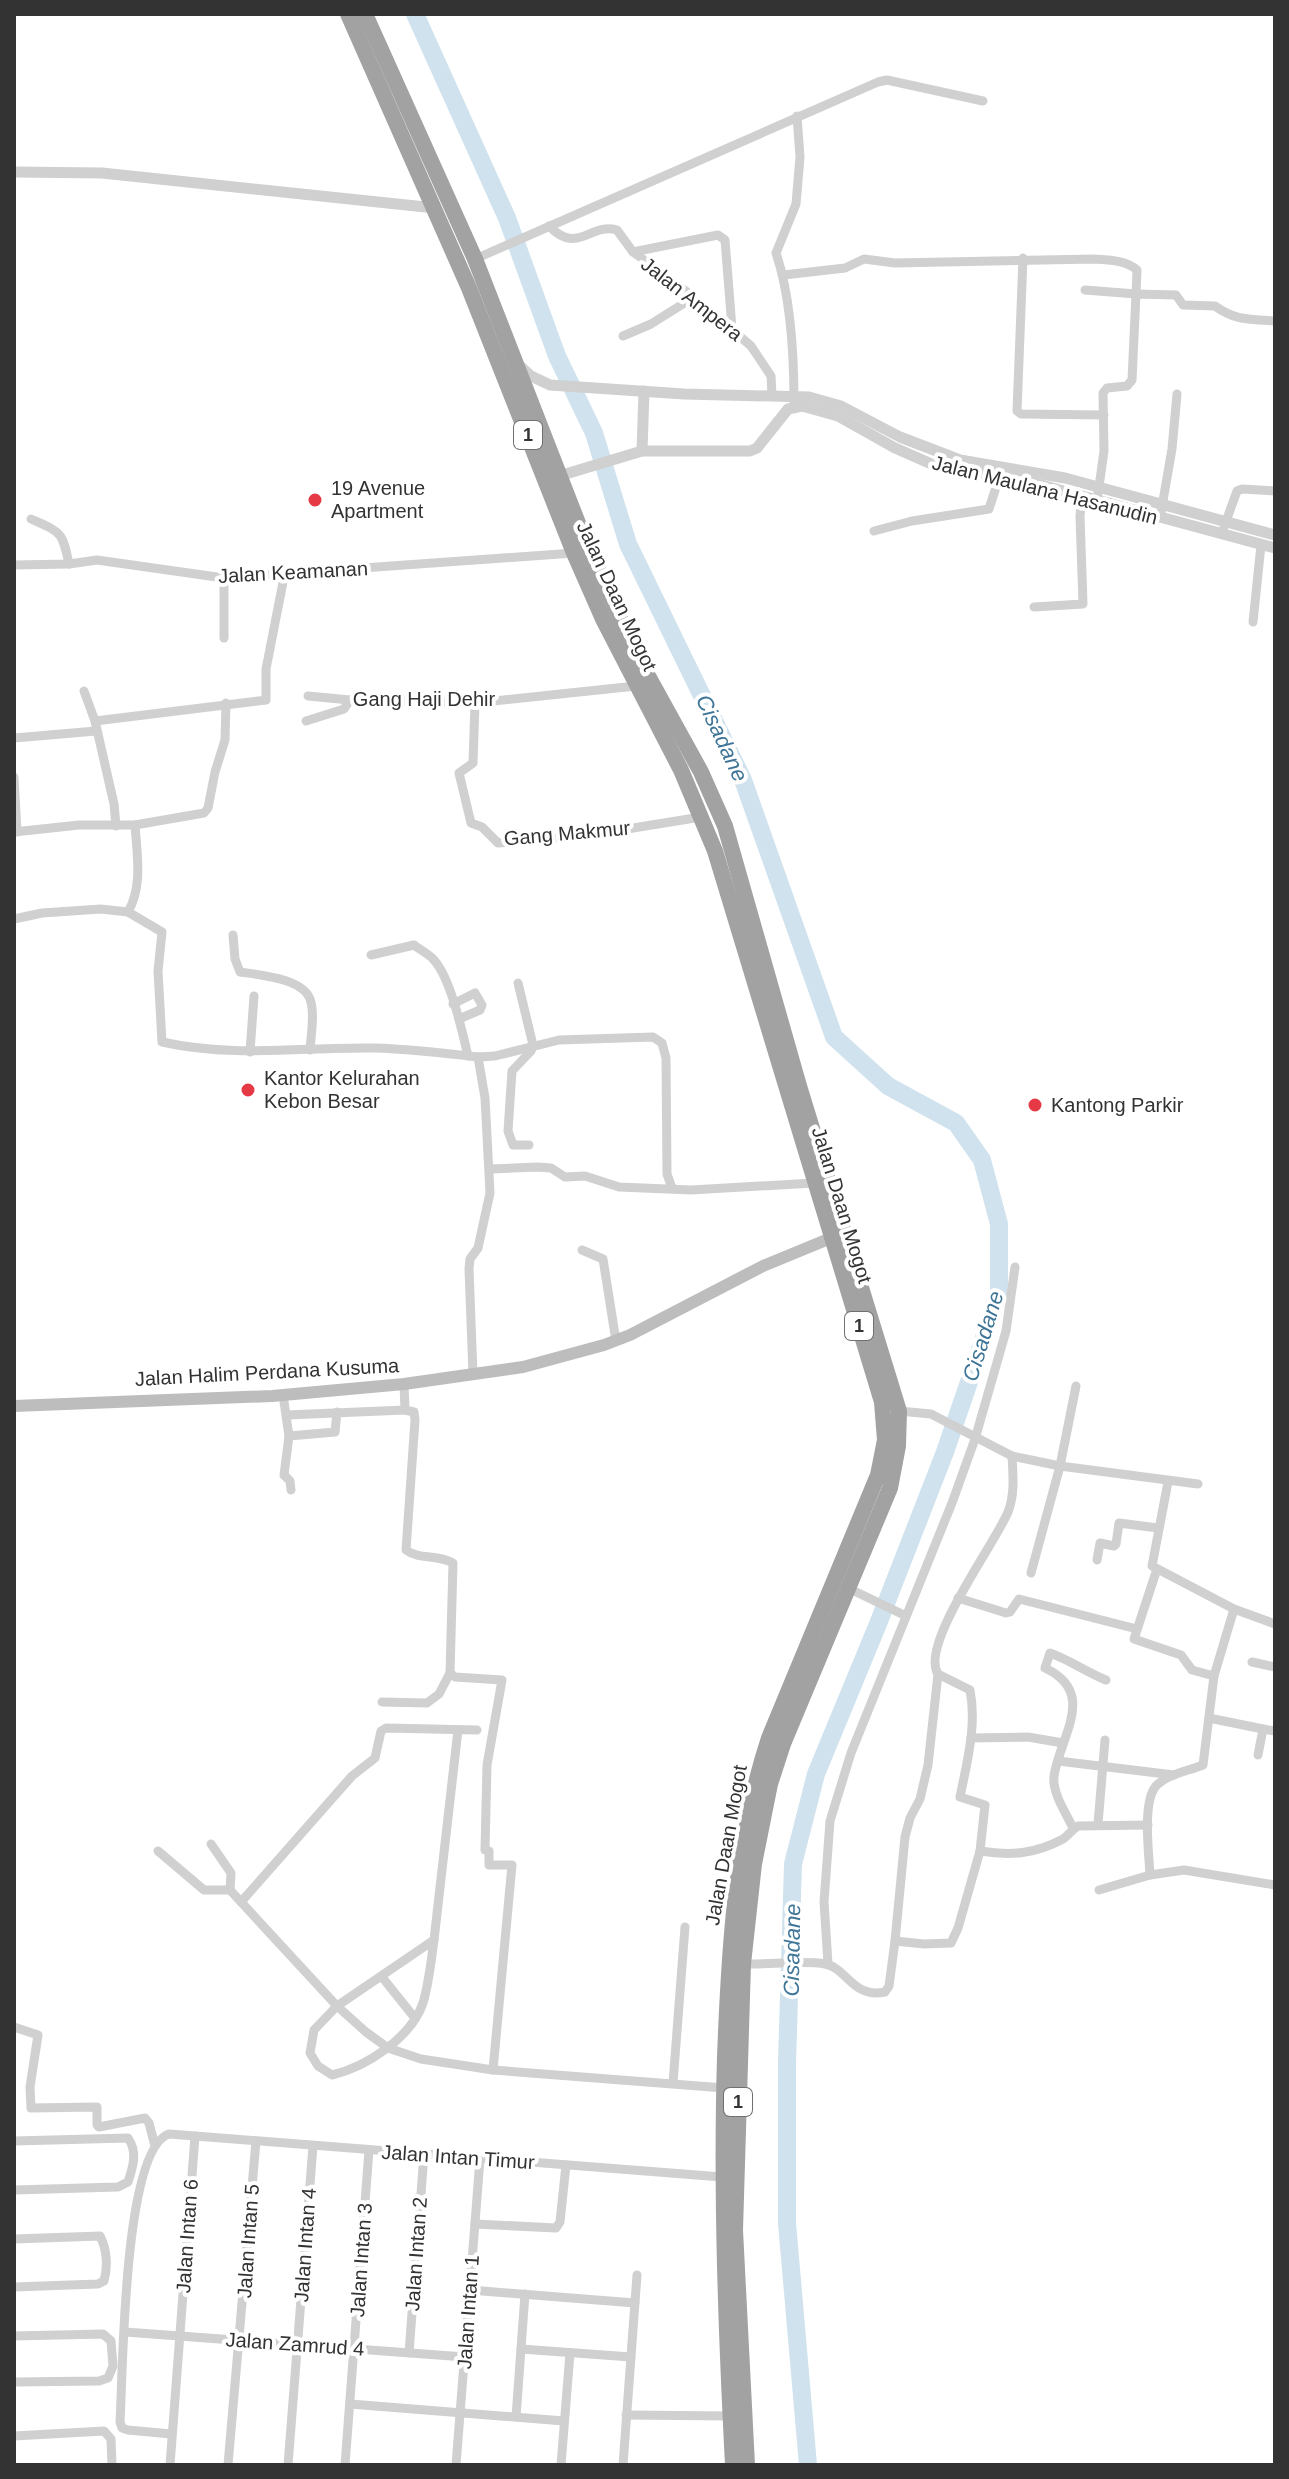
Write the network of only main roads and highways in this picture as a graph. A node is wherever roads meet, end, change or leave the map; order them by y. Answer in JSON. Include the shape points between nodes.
{"nodes":[{"id":1,"x":348,"y":14,"type":"edge"},
{"id":2,"x":365,"y":14,"type":"edge"},
{"id":3,"x":734,"y":851,"type":"junction"},
{"id":4,"x":717,"y":858,"type":"junction"},
{"id":5,"x":831,"y":1238,"type":"junction"},
{"id":6,"x":14,"y":1406,"type":"edge"},
{"id":7,"x":776,"y":1741,"type":"junction"},
{"id":8,"x":733,"y":2465,"type":"edge"},
{"id":9,"x":747,"y":2465,"type":"edge"}],
"edges":[{"from":1,"to":4,"type":"highway","name":"Jalan Daan Mogot","number":"1","via":[[498,358],[574,553],[681,770]]},
{"from":2,"to":3,"type":"highway","name":"Jalan Daan Mogot","number":"1","via":[[475,259],[536,415],[567,474],[583,536],[624,627],[701,772]]},
{"from":3,"to":4,"type":"highway"},
{"from":3,"to":7,"type":"highway","name":"Jalan Daan Mogot","number":"1","via":[[799,1086],[899,1411],[890,1488],[855,1591]]},
{"from":4,"to":5,"type":"highway","name":"Jalan Daan Mogot","number":"1"},
{"from":5,"to":6,"type":"main road","name":"Jalan Halim Perdana Kusuma","via":[[763,1266],[616,1341],[523,1367],[283,1395]]},
{"from":5,"to":7,"type":"highway","name":"Jalan Daan Mogot","number":"1","via":[[876,1377],[885,1440],[871,1494]]},
{"from":7,"to":8,"type":"highway","name":"Jalan Daan Mogot","number":"1","via":[[747,1824],[732,1918],[722,2177]]},
{"from":7,"to":9,"type":"highway","name":"Jalan Daan Mogot","number":"1","via":[[756,1851],[735,2230]]}]}
